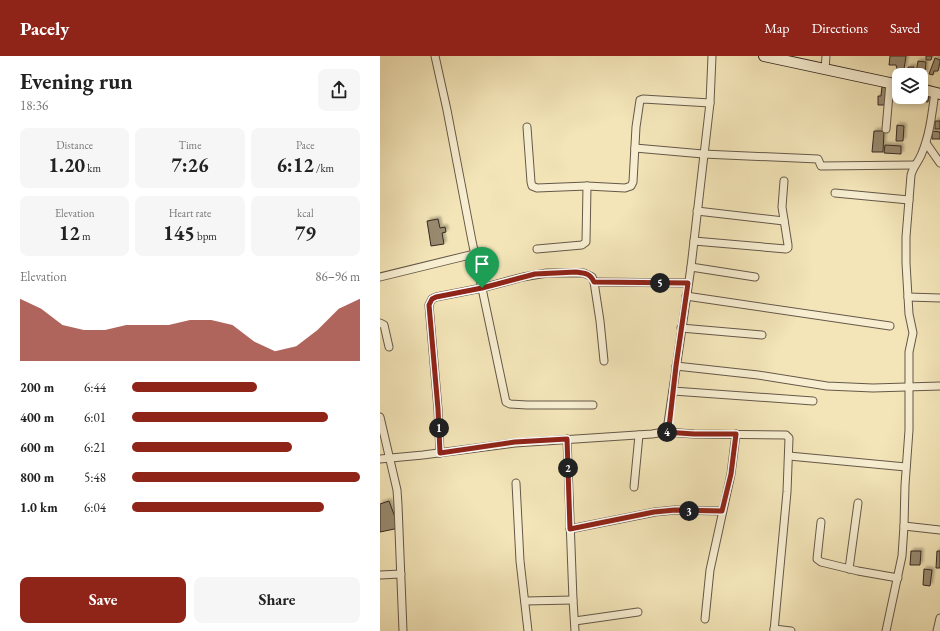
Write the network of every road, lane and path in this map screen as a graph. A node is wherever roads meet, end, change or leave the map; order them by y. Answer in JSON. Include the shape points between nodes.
{"nodes":[{"id":1,"x":435,"y":56,"type":"edge"},
{"id":2,"x":712,"y":56,"type":"edge"},
{"id":3,"x":764,"y":56,"type":"edge"},
{"id":4,"x":826,"y":56,"type":"edge"},
{"id":5,"x":825,"y":69,"type":"junction"},
{"id":6,"x":892,"y":84,"type":"edge"},
{"id":7,"x":937,"y":93,"type":"edge"},
{"id":8,"x":892,"y":95,"type":"edge"},
{"id":9,"x":710,"y":103,"type":"junction"},
{"id":10,"x":527,"y":127,"type":"dead end"},
{"id":11,"x":886,"y":129,"type":"dead end"},
{"id":12,"x":926,"y":143,"type":"junction"},
{"id":13,"x":635,"y":148,"type":"junction"},
{"id":14,"x":704,"y":154,"type":"junction"},
{"id":15,"x":940,"y":163,"type":"edge"},
{"id":16,"x":915,"y":165,"type":"junction"},
{"id":17,"x":784,"y":181,"type":"dead end"},
{"id":18,"x":587,"y":186,"type":"junction"},
{"id":19,"x":835,"y":193,"type":"dead end"},
{"id":20,"x":909,"y":200,"type":"junction"},
{"id":21,"x":697,"y":211,"type":"junction"},
{"id":22,"x":784,"y":221,"type":"junction"},
{"id":23,"x":694,"y":241,"type":"junction"},
{"id":24,"x":537,"y":249,"type":"dead end"},
{"id":25,"x":474,"y":254,"type":"junction"},
{"id":26,"x":691,"y":267,"type":"junction"},
{"id":27,"x":380,"y":277,"type":"edge"},
{"id":28,"x":755,"y":278,"type":"dead end"},
{"id":29,"x":594,"y":282,"type":"junction"},
{"id":30,"x":688,"y":283,"type":"junction"},
{"id":31,"x":482,"y":288,"type":"junction"},
{"id":32,"x":686,"y":296,"type":"junction"},
{"id":33,"x":908,"y":298,"type":"junction"},
{"id":34,"x":940,"y":298,"type":"edge"},
{"id":35,"x":380,"y":323,"type":"edge"},
{"id":36,"x":890,"y":326,"type":"dead end"},
{"id":37,"x":681,"y":328,"type":"junction"},
{"id":38,"x":762,"y":335,"type":"dead end"},
{"id":39,"x":389,"y":348,"type":"dead end"},
{"id":40,"x":604,"y":361,"type":"dead end"},
{"id":41,"x":676,"y":366,"type":"junction"},
{"id":42,"x":940,"y":386,"type":"edge"},
{"id":43,"x":910,"y":388,"type":"junction"},
{"id":44,"x":673,"y":391,"type":"junction"},
{"id":45,"x":813,"y":401,"type":"dead end"},
{"id":46,"x":593,"y":405,"type":"dead end"},
{"id":47,"x":380,"y":417,"type":"edge"},
{"id":48,"x":665,"y":432,"type":"junction"},
{"id":49,"x":736,"y":434,"type":"junction"},
{"id":50,"x":639,"y":435,"type":"junction"},
{"id":51,"x":567,"y":439,"type":"junction"},
{"id":52,"x":440,"y":453,"type":"junction"},
{"id":53,"x":789,"y":456,"type":"junction"},
{"id":54,"x":389,"y":458,"type":"junction"},
{"id":55,"x":380,"y":459,"type":"edge"},
{"id":56,"x":906,"y":467,"type":"junction"},
{"id":57,"x":516,"y":483,"type":"dead end"},
{"id":58,"x":634,"y":488,"type":"dead end"},
{"id":59,"x":858,"y":503,"type":"dead end"},
{"id":60,"x":722,"y":511,"type":"junction"},
{"id":61,"x":821,"y":522,"type":"dead end"},
{"id":62,"x":904,"y":526,"type":"junction"},
{"id":63,"x":570,"y":529,"type":"junction"},
{"id":64,"x":940,"y":530,"type":"edge"},
{"id":65,"x":849,"y":568,"type":"junction"},
{"id":66,"x":402,"y":574,"type":"junction"},
{"id":67,"x":380,"y":575,"type":"edge"},
{"id":68,"x":898,"y":578,"type":"junction"},
{"id":69,"x":573,"y":600,"type":"junction"},
{"id":70,"x":525,"y":601,"type":"junction"},
{"id":71,"x":638,"y":612,"type":"dead end"},
{"id":72,"x":940,"y":618,"type":"edge"},
{"id":73,"x":705,"y":619,"type":"dead end"},
{"id":74,"x":575,"y":621,"type":"junction"},
{"id":75,"x":774,"y":630,"type":"edge"},
{"id":76,"x":403,"y":631,"type":"edge"},
{"id":77,"x":528,"y":631,"type":"edge"},
{"id":78,"x":575,"y":631,"type":"edge"},
{"id":79,"x":790,"y":631,"type":"edge"},
{"id":80,"x":886,"y":631,"type":"edge"},
{"id":81,"x":937,"y":631,"type":"edge"}],
"edges":[{"from":1,"to":25,"type":"street"},
{"from":2,"to":9,"type":"street"},
{"from":3,"to":5,"type":"main road"},
{"from":4,"to":5,"type":"street"},
{"from":5,"to":6,"type":"main road"},
{"from":7,"to":12,"type":"street"},
{"from":8,"to":11,"type":"street"},
{"from":9,"to":13,"type":"street","via":[[640,100]]},
{"from":9,"to":14,"type":"street"},
{"from":10,"to":18,"type":"street","via":[[532,186]]},
{"from":12,"to":15,"type":"street"},
{"from":12,"to":16,"type":"street"},
{"from":13,"to":14,"type":"street"},
{"from":13,"to":18,"type":"street","via":[[633,185],[625,188]]},
{"from":14,"to":16,"type":"street","via":[[818,159],[821,166]]},
{"from":14,"to":21,"type":"street"},
{"from":16,"to":20,"type":"street","via":[[911,176]]},
{"from":17,"to":22,"type":"street"},
{"from":18,"to":24,"type":"street","via":[[586,242],[582,245]]},
{"from":19,"to":20,"type":"street"},
{"from":20,"to":33,"type":"street","via":[[906,237]]},
{"from":21,"to":22,"type":"street"},
{"from":21,"to":23,"type":"street"},
{"from":22,"to":23,"type":"street","via":[[788,245],[786,249]]},
{"from":23,"to":26,"type":"street"},
{"from":25,"to":27,"type":"street"},
{"from":25,"to":31,"type":"street"},
{"from":26,"to":28,"type":"street"},
{"from":26,"to":30,"type":"street"},
{"from":29,"to":30,"type":"street"},
{"from":29,"to":31,"type":"street","via":[[592,276],[584,273],[547,273],[523,276]]},
{"from":29,"to":40,"type":"street"},
{"from":30,"to":32,"type":"street"},
{"from":31,"to":46,"type":"street","via":[[506,402],[527,405]]},
{"from":31,"to":52,"type":"street","via":[[436,297],[430,301]]},
{"from":32,"to":36,"type":"street"},
{"from":32,"to":37,"type":"street"},
{"from":33,"to":34,"type":"street"},
{"from":33,"to":43,"type":"street","via":[[913,333],[909,352]]},
{"from":35,"to":39,"type":"street","via":[[384,325]]},
{"from":37,"to":38,"type":"street"},
{"from":37,"to":41,"type":"street"},
{"from":41,"to":43,"type":"street","via":[[827,386]]},
{"from":41,"to":44,"type":"street"},
{"from":42,"to":43,"type":"street"},
{"from":43,"to":56,"type":"street"},
{"from":44,"to":45,"type":"street"},
{"from":44,"to":48,"type":"street","via":[[669,427]]},
{"from":47,"to":54,"type":"street"},
{"from":48,"to":49,"type":"street"},
{"from":48,"to":50,"type":"street"},
{"from":49,"to":53,"type":"street","via":[[786,435],[789,438]]},
{"from":49,"to":60,"type":"street","via":[[731,474]]},
{"from":50,"to":51,"type":"street"},
{"from":50,"to":58,"type":"street"},
{"from":51,"to":52,"type":"street","via":[[515,442]]},
{"from":51,"to":63,"type":"street"},
{"from":52,"to":54,"type":"street"},
{"from":53,"to":56,"type":"street"},
{"from":53,"to":75,"type":"street","via":[[786,515]]},
{"from":54,"to":55,"type":"street"},
{"from":54,"to":66,"type":"street","via":[[397,490]]},
{"from":56,"to":62,"type":"street"},
{"from":57,"to":70,"type":"street"},
{"from":59,"to":65,"type":"street"},
{"from":60,"to":63,"type":"street","via":[[654,512]]},
{"from":60,"to":73,"type":"street","via":[[710,570]]},
{"from":61,"to":65,"type":"street","via":[[817,559]]},
{"from":62,"to":64,"type":"street"},
{"from":62,"to":68,"type":"street"},
{"from":63,"to":69,"type":"street"},
{"from":65,"to":68,"type":"street"},
{"from":66,"to":67,"type":"street"},
{"from":66,"to":76,"type":"street"},
{"from":68,"to":80,"type":"street"},
{"from":69,"to":70,"type":"street"},
{"from":69,"to":74,"type":"street"},
{"from":70,"to":77,"type":"street"},
{"from":71,"to":74,"type":"street"},
{"from":72,"to":81,"type":"street"},
{"from":74,"to":78,"type":"street"},
{"from":75,"to":79,"type":"street"}]}
